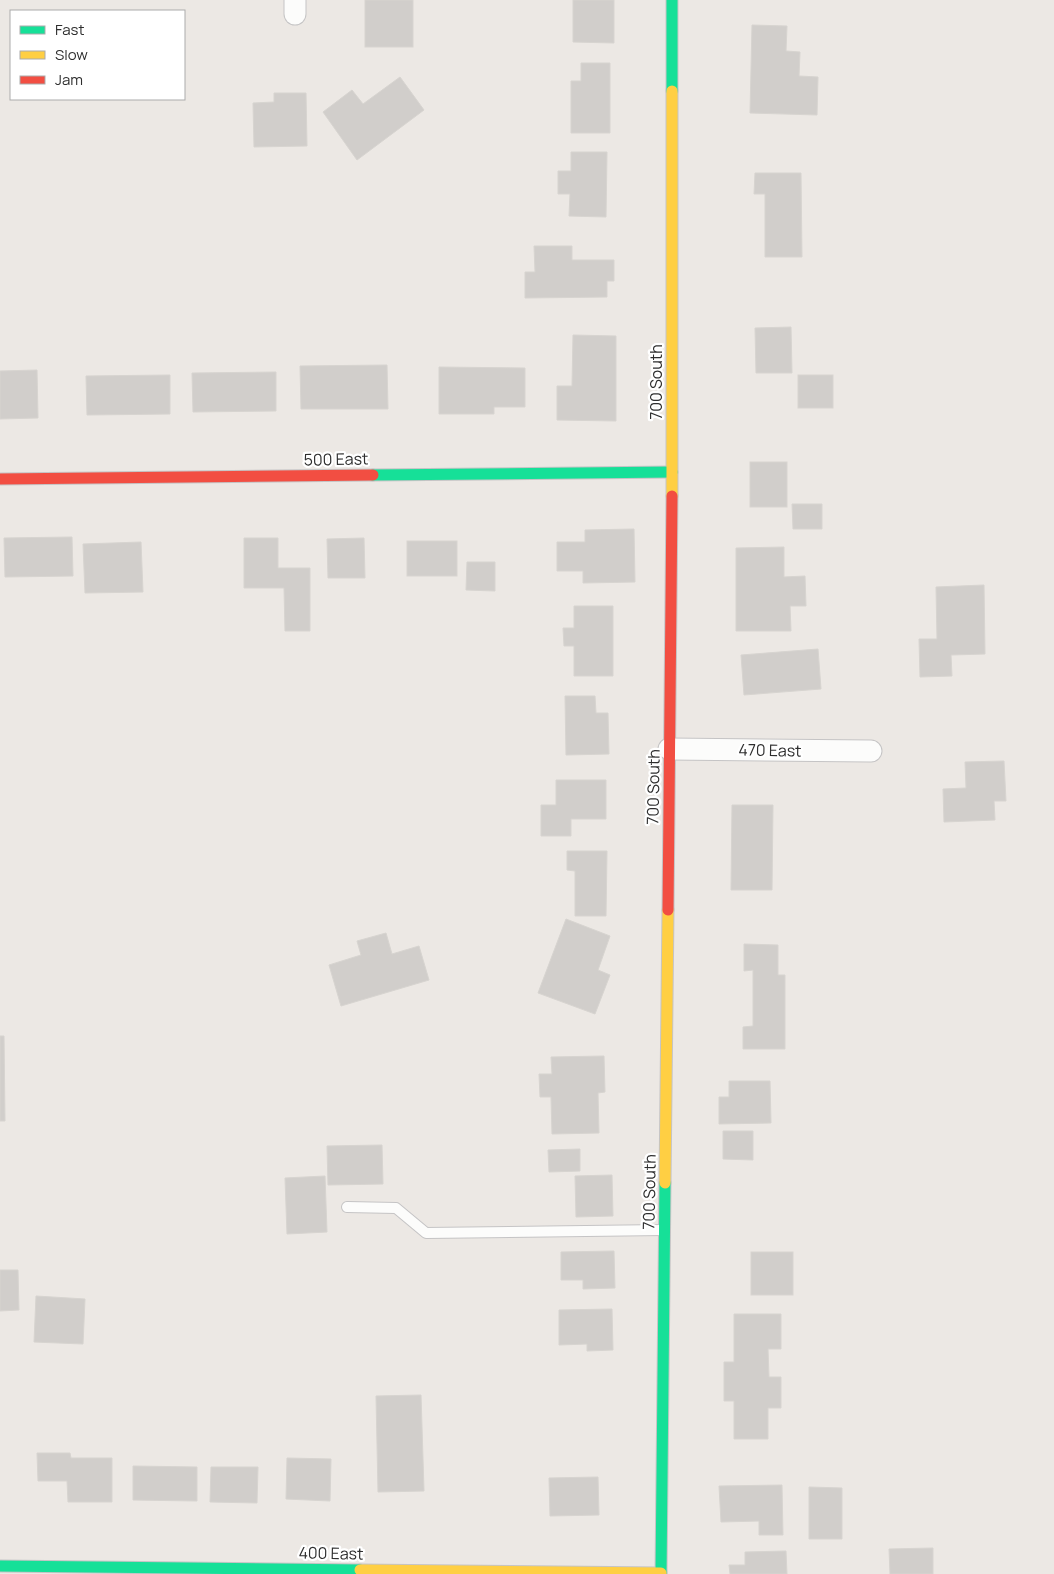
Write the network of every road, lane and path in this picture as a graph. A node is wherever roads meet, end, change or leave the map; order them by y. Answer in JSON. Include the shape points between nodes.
{"nodes":[{"id":1,"x":672,"y":0,"type":"edge"},
{"id":2,"x":672,"y":472,"type":"junction"},
{"id":3,"x":0,"y":479,"type":"edge"},
{"id":4,"x":669,"y":749,"type":"junction"},
{"id":5,"x":871,"y":751,"type":"dead end"},
{"id":6,"x":346,"y":1207,"type":"dead end"},
{"id":7,"x":665,"y":1230,"type":"junction"},
{"id":8,"x":0,"y":1566,"type":"edge"},
{"id":9,"x":661,"y":1574,"type":"edge"}],
"edges":[{"from":1,"to":2,"type":"street","name":"700 South"},
{"from":2,"to":3,"type":"street","name":"500 East"},
{"from":2,"to":4,"type":"street","name":"700 South"},
{"from":4,"to":5,"type":"street","name":"470 East"},
{"from":4,"to":7,"type":"street","name":"700 South"},
{"from":6,"to":7,"type":"lane","via":[[396,1208],[426,1232]]},
{"from":7,"to":9,"type":"street","name":"700 South"},
{"from":8,"to":9,"type":"street","name":"400 East"}]}
